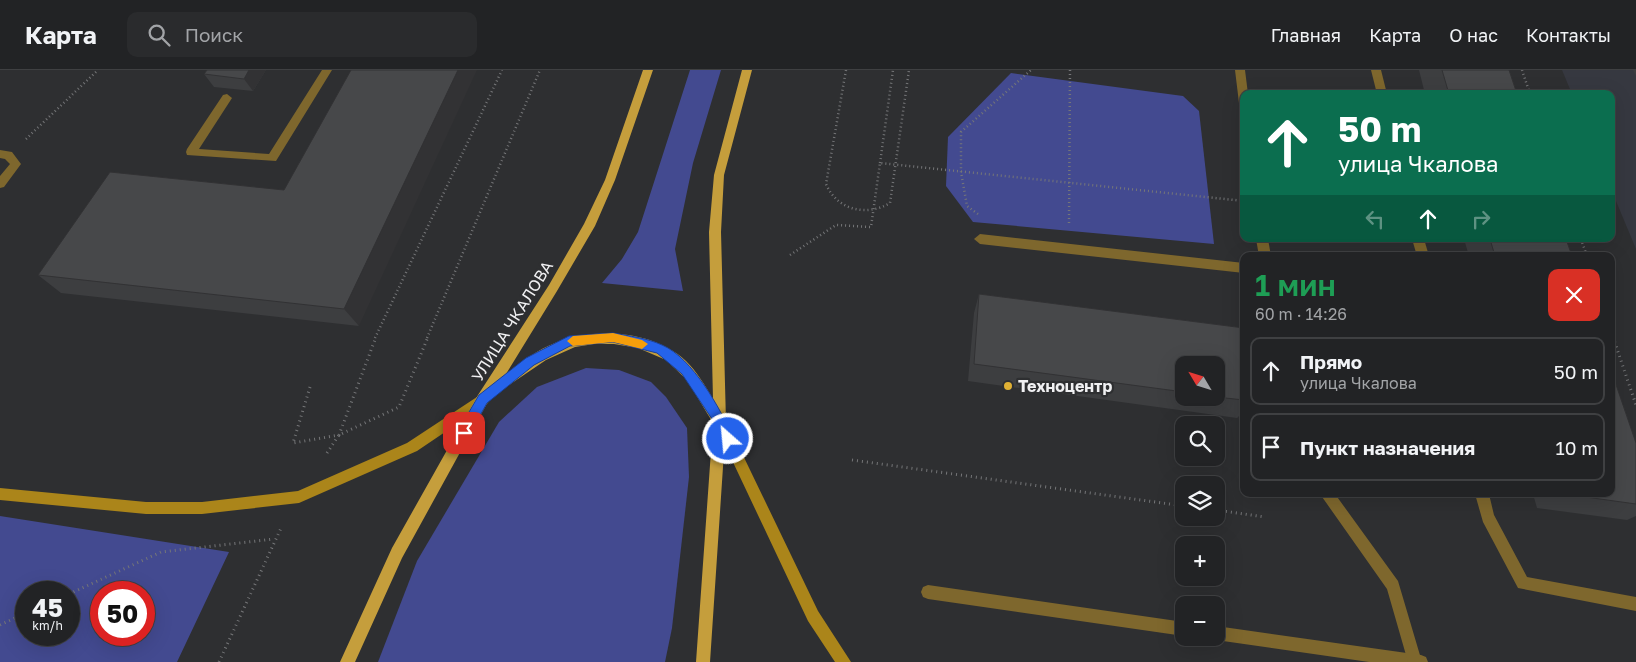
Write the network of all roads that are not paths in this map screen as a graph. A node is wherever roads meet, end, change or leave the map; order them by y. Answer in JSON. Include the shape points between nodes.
{"nodes":[{"id":1,"x":327,"y":70,"type":"edge"},
{"id":2,"x":648,"y":70,"type":"edge"},
{"id":3,"x":747,"y":70,"type":"edge"},
{"id":4,"x":1240,"y":70,"type":"edge"},
{"id":5,"x":1376,"y":70,"type":"edge"},
{"id":6,"x":1242,"y":90,"type":"edge"},
{"id":7,"x":1381,"y":90,"type":"edge"},
{"id":8,"x":227,"y":98,"type":"dead end"},
{"id":9,"x":4,"y":155,"type":"edge"},
{"id":10,"x":0,"y":184,"type":"edge"},
{"id":11,"x":980,"y":239,"type":"dead end"},
{"id":12,"x":1240,"y":268,"type":"edge"},
{"id":13,"x":483,"y":399,"type":"junction"},
{"id":14,"x":720,"y":422,"type":"junction"},
{"id":15,"x":0,"y":494,"type":"edge"},
{"id":16,"x":1329,"y":497,"type":"edge"},
{"id":17,"x":1483,"y":497,"type":"edge"},
{"id":18,"x":928,"y":592,"type":"dead end"},
{"id":19,"x":1636,"y":604,"type":"edge"},
{"id":20,"x":1175,"y":627,"type":"edge"},
{"id":21,"x":1225,"y":634,"type":"edge"},
{"id":22,"x":346,"y":662,"type":"edge"},
{"id":23,"x":703,"y":662,"type":"edge"},
{"id":24,"x":844,"y":662,"type":"edge"},
{"id":25,"x":1418,"y":662,"type":"edge"}],
"edges":[{"from":1,"to":8,"type":"street","via":[[272,158],[191,152]]},
{"from":2,"to":13,"type":"main road","name":"УЛИЦА ЧКАЛОВА","via":[[610,180],[589,226],[554,288]]},
{"from":3,"to":14,"type":"main road","via":[[719,175],[714,232]]},
{"from":4,"to":6,"type":"street"},
{"from":5,"to":7,"type":"street"},
{"from":9,"to":10,"type":"street","via":[[16,164]]},
{"from":11,"to":12,"type":"street"},
{"from":13,"to":14,"type":"main road","via":[[530,362],[569,341],[613,337],[660,349],[686,370]]},
{"from":13,"to":15,"type":"main road","via":[[412,447],[299,497],[202,508],[165,508]]},
{"from":13,"to":22,"type":"main road","name":"УЛИЦА ЧКАЛОВА","via":[[397,553]]},
{"from":14,"to":23,"type":"main road"},
{"from":14,"to":24,"type":"main road","via":[[812,616]]},
{"from":16,"to":25,"type":"street","via":[[1393,586]]},
{"from":17,"to":19,"type":"street","via":[[1488,518],[1523,584]]},
{"from":18,"to":20,"type":"street"},
{"from":21,"to":25,"type":"street"}]}
